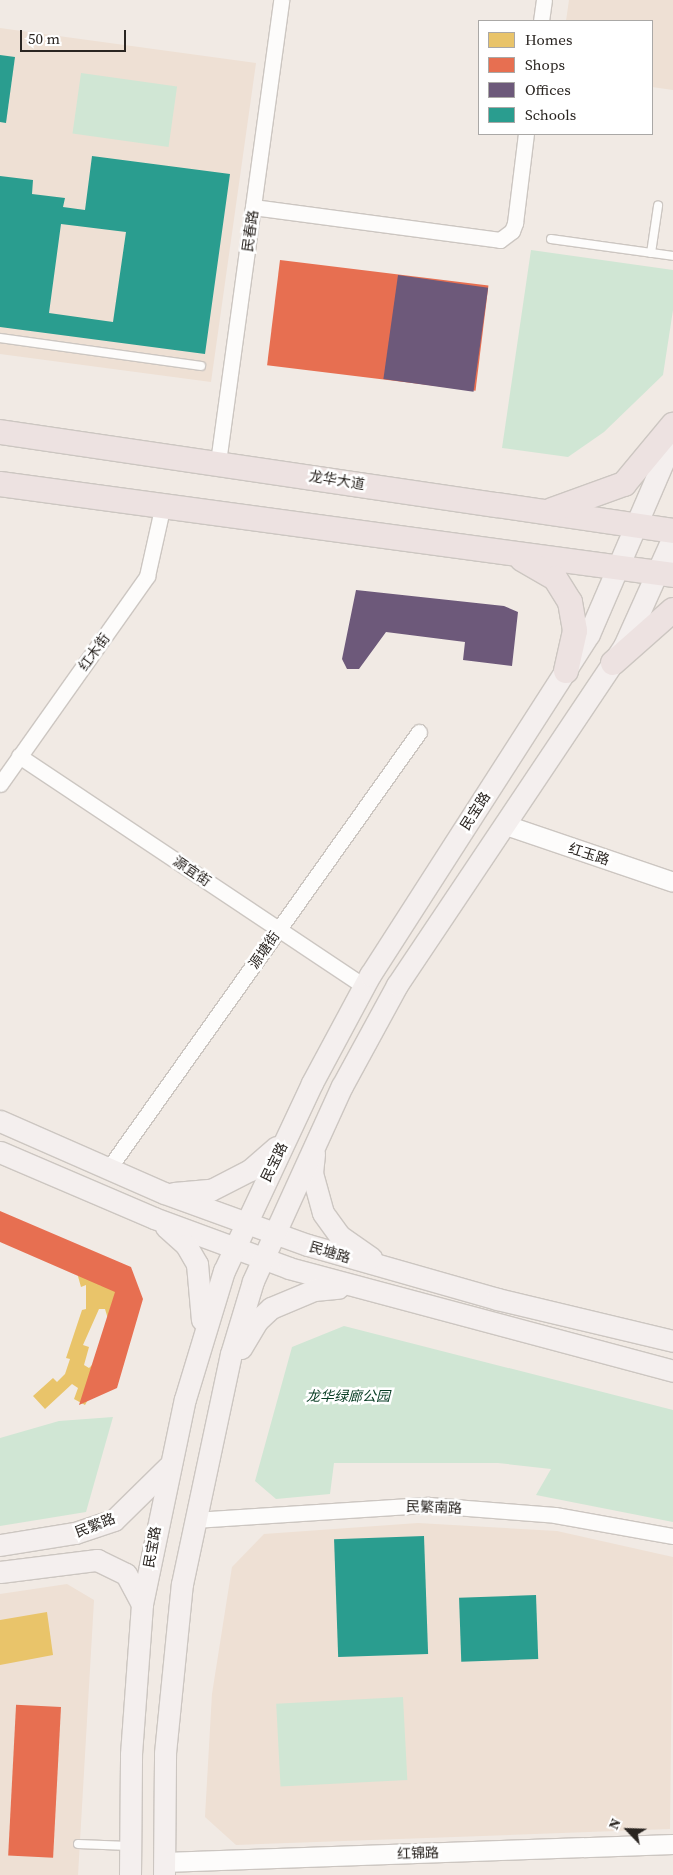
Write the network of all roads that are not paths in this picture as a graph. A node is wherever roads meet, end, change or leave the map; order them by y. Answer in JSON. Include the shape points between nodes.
{"nodes":[{"id":1,"x":281,"y":0,"type":"edge"},
{"id":2,"x":544,"y":0,"type":"edge"},
{"id":3,"x":541,"y":20,"type":"edge"},
{"id":4,"x":526,"y":135,"type":"edge"},
{"id":5,"x":658,"y":206,"type":"dead end"},
{"id":6,"x":253,"y":208,"type":"junction"},
{"id":7,"x":551,"y":239,"type":"dead end"},
{"id":8,"x":651,"y":253,"type":"junction"},
{"id":9,"x":673,"y":256,"type":"edge"},
{"id":10,"x":0,"y":338,"type":"edge"},
{"id":11,"x":201,"y":366,"type":"dead end"},
{"id":12,"x":673,"y":425,"type":"edge"},
{"id":13,"x":0,"y":432,"type":"edge"},
{"id":14,"x":673,"y":439,"type":"edge"},
{"id":15,"x":218,"y":462,"type":"junction"},
{"id":16,"x":0,"y":484,"type":"edge"},
{"id":17,"x":162,"y":509,"type":"junction"},
{"id":18,"x":545,"y":512,"type":"junction"},
{"id":19,"x":638,"y":526,"type":"junction"},
{"id":20,"x":673,"y":531,"type":"edge"},
{"id":21,"x":673,"y":537,"type":"edge"},
{"id":22,"x":509,"y":552,"type":"junction"},
{"id":23,"x":621,"y":566,"type":"junction"},
{"id":24,"x":665,"y":574,"type":"edge"},
{"id":25,"x":673,"y":610,"type":"edge"},
{"id":26,"x":613,"y":663,"type":"junction"},
{"id":27,"x":566,"y":671,"type":"junction"},
{"id":28,"x":419,"y":732,"type":"dead end"},
{"id":29,"x":19,"y":756,"type":"junction"},
{"id":30,"x":0,"y":784,"type":"edge"},
{"id":31,"x":506,"y":825,"type":"junction"},
{"id":32,"x":673,"y":882,"type":"edge"},
{"id":33,"x":279,"y":930,"type":"junction"},
{"id":34,"x":364,"y":986,"type":"junction"},
{"id":35,"x":0,"y":1121,"type":"edge"},
{"id":36,"x":288,"y":1133,"type":"junction"},
{"id":37,"x":316,"y":1142,"type":"junction"},
{"id":38,"x":0,"y":1152,"type":"edge"},
{"id":39,"x":109,"y":1168,"type":"junction"},
{"id":40,"x":164,"y":1193,"type":"junction"},
{"id":41,"x":154,"y":1218,"type":"junction"},
{"id":42,"x":244,"y":1222,"type":"junction"},
{"id":43,"x":273,"y":1233,"type":"junction"},
{"id":44,"x":233,"y":1248,"type":"junction"},
{"id":45,"x":262,"y":1259,"type":"junction"},
{"id":46,"x":390,"y":1270,"type":"junction"},
{"id":47,"x":353,"y":1288,"type":"junction"},
{"id":48,"x":202,"y":1338,"type":"junction"},
{"id":49,"x":673,"y":1341,"type":"edge"},
{"id":50,"x":673,"y":1371,"type":"edge"},
{"id":51,"x":225,"y":1380,"type":"junction"},
{"id":52,"x":169,"y":1465,"type":"junction"},
{"id":53,"x":194,"y":1520,"type":"junction"},
{"id":54,"x":673,"y":1536,"type":"edge"},
{"id":55,"x":0,"y":1545,"type":"edge"},
{"id":56,"x":0,"y":1572,"type":"edge"},
{"id":57,"x":142,"y":1604,"type":"junction"},
{"id":58,"x":78,"y":1844,"type":"dead end"},
{"id":59,"x":673,"y":1844,"type":"edge"},
{"id":60,"x":129,"y":1846,"type":"junction"},
{"id":61,"x":164,"y":1869,"type":"edge"},
{"id":62,"x":130,"y":1875,"type":"edge"}],
"edges":[{"from":1,"to":6,"type":"street","name":"民春路"},
{"from":2,"to":3,"type":"street"},
{"from":4,"to":6,"type":"street","via":[[514,223],[512,231],[500,240]]},
{"from":5,"to":8,"type":"lane"},
{"from":6,"to":15,"type":"street","name":"民春路"},
{"from":7,"to":8,"type":"lane"},
{"from":8,"to":9,"type":"lane"},
{"from":10,"to":11,"type":"lane"},
{"from":12,"to":18,"type":"main road","via":[[624,484]]},
{"from":13,"to":15,"type":"main road","name":"龙华大道"},
{"from":14,"to":19,"type":"main road","name":"民宝路"},
{"from":15,"to":18,"type":"main road","name":"龙华大道"},
{"from":16,"to":17,"type":"main road"},
{"from":17,"to":22,"type":"main road"},
{"from":17,"to":29,"type":"street","name":"红木街","via":[[147,576]]},
{"from":18,"to":19,"type":"main road","name":"龙华大道"},
{"from":19,"to":20,"type":"main road","name":"龙华大道"},
{"from":19,"to":23,"type":"main road","name":"民宝路"},
{"from":21,"to":24,"type":"main road"},
{"from":22,"to":23,"type":"main road"},
{"from":22,"to":27,"type":"main road","via":[[541,568],[566,593],[575,631]]},
{"from":23,"to":24,"type":"main road"},
{"from":23,"to":27,"type":"main road","name":"民宝路"},
{"from":24,"to":26,"type":"main road"},
{"from":25,"to":26,"type":"main road"},
{"from":26,"to":31,"type":"main road"},
{"from":27,"to":34,"type":"main road","name":"民宝路"},
{"from":28,"to":33,"type":"street","name":"源塘街"},
{"from":29,"to":30,"type":"street","name":"红木街"},
{"from":29,"to":33,"type":"street","name":"源宜街"},
{"from":31,"to":32,"type":"street","name":"红玉路"},
{"from":31,"to":37,"type":"main road","via":[[398,985]]},
{"from":33,"to":34,"type":"street","name":"源宜街"},
{"from":33,"to":39,"type":"street","name":"源塘街"},
{"from":34,"to":36,"type":"main road","name":"民宝路"},
{"from":35,"to":39,"type":"main road","name":"民塘路"},
{"from":36,"to":40,"type":"main road","via":[[268,1156],[235,1179],[211,1190]]},
{"from":36,"to":42,"type":"main road","name":"民宝路"},
{"from":37,"to":43,"type":"main road"},
{"from":37,"to":46,"type":"main road","via":[[312,1173],[326,1218],[340,1236]]},
{"from":38,"to":41,"type":"main road","name":"民塘路"},
{"from":39,"to":40,"type":"main road","name":"民塘路"},
{"from":40,"to":42,"type":"main road","name":"民塘路"},
{"from":41,"to":44,"type":"main road","name":"民塘路"},
{"from":41,"to":48,"type":"main road","via":[[186,1245],[197,1264]]},
{"from":42,"to":43,"type":"main road","name":"民塘路"},
{"from":42,"to":44,"type":"main road","name":"民宝路"},
{"from":43,"to":45,"type":"main road"},
{"from":43,"to":46,"type":"main road","name":"民塘路"},
{"from":44,"to":45,"type":"main road","name":"民塘路"},
{"from":44,"to":48,"type":"main road","name":"民宝路"},
{"from":45,"to":47,"type":"main road","name":"民塘路"},
{"from":45,"to":51,"type":"main road"},
{"from":46,"to":49,"type":"main road","name":"民塘路"},
{"from":47,"to":50,"type":"main road","name":"民塘路"},
{"from":47,"to":51,"type":"main road","via":[[314,1290],[271,1308],[248,1333]]},
{"from":48,"to":52,"type":"main road","name":"民宝路"},
{"from":51,"to":53,"type":"main road"},
{"from":52,"to":55,"type":"main road","name":"民繁路","via":[[114,1520],[75,1534]]},
{"from":52,"to":57,"type":"main road","name":"民宝路"},
{"from":53,"to":54,"type":"street","name":"民繁南路","via":[[429,1505],[555,1515]]},
{"from":53,"to":61,"type":"main road","via":[[172,1669]]},
{"from":56,"to":57,"type":"main road","name":"民繁路","via":[[97,1560],[126,1574]]},
{"from":57,"to":60,"type":"main road","name":"民宝路"},
{"from":58,"to":60,"type":"lane"},
{"from":59,"to":61,"type":"street","name":"红锦路"},
{"from":60,"to":62,"type":"main road","name":"民宝路"}]}
